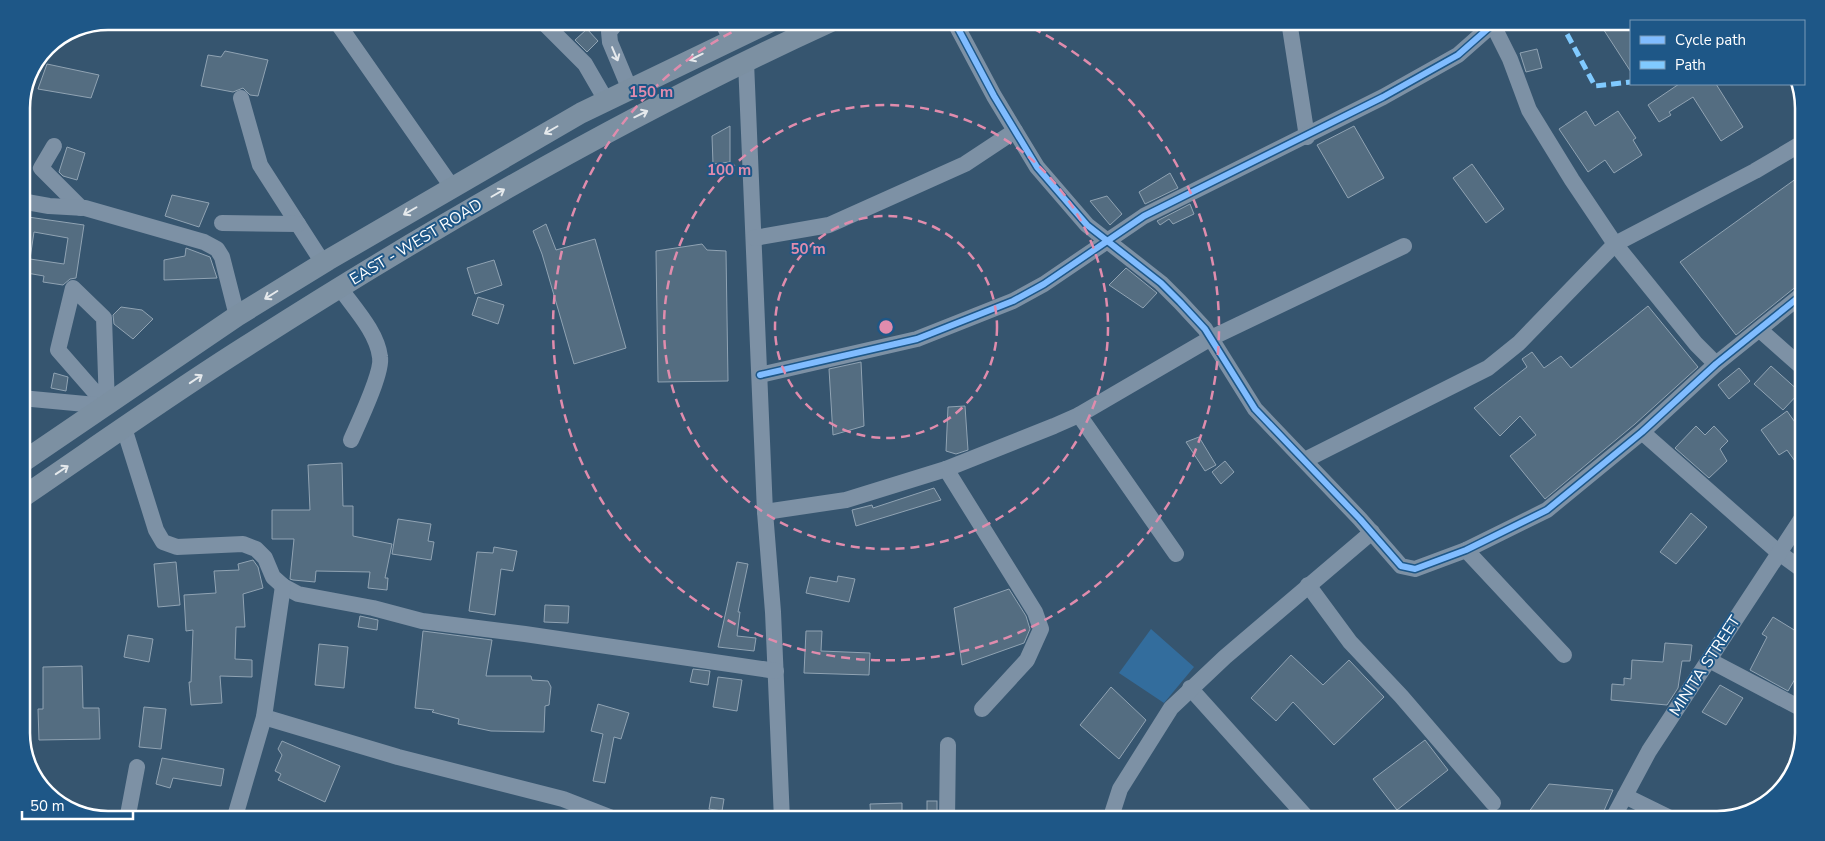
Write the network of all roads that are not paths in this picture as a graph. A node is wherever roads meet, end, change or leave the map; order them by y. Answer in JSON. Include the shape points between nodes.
{"nodes":[{"id":1,"x":342,"y":30,"type":"edge"},
{"id":2,"x":551,"y":30,"type":"edge"},
{"id":3,"x":611,"y":30,"type":"edge"},
{"id":4,"x":726,"y":30,"type":"edge"},
{"id":5,"x":745,"y":30,"type":"edge"},
{"id":6,"x":813,"y":30,"type":"edge"},
{"id":7,"x":959,"y":30,"type":"edge"},
{"id":8,"x":1290,"y":30,"type":"edge"},
{"id":9,"x":1484,"y":30,"type":"edge"},
{"id":10,"x":1495,"y":30,"type":"edge"},
{"id":11,"x":731,"y":40,"type":"junction"},
{"id":12,"x":746,"y":62,"type":"junction"},
{"id":13,"x":630,"y":90,"type":"junction"},
{"id":14,"x":241,"y":98,"type":"dead end"},
{"id":15,"x":607,"y":102,"type":"junction"},
{"id":16,"x":1016,"y":132,"type":"junction"},
{"id":17,"x":1307,"y":136,"type":"junction"},
{"id":18,"x":54,"y":146,"type":"dead end"},
{"id":19,"x":1795,"y":147,"type":"edge"},
{"id":20,"x":452,"y":187,"type":"junction"},
{"id":21,"x":30,"y":202,"type":"edge"},
{"id":22,"x":81,"y":208,"type":"junction"},
{"id":23,"x":222,"y":223,"type":"dead end"},
{"id":24,"x":298,"y":224,"type":"junction"},
{"id":25,"x":754,"y":238,"type":"junction"},
{"id":26,"x":1106,"y":240,"type":"junction"},
{"id":27,"x":1615,"y":244,"type":"junction"},
{"id":28,"x":1404,"y":246,"type":"dead end"},
{"id":29,"x":323,"y":263,"type":"junction"},
{"id":30,"x":340,"y":288,"type":"junction"},
{"id":31,"x":1795,"y":301,"type":"edge"},
{"id":32,"x":237,"y":316,"type":"junction"},
{"id":33,"x":1760,"y":330,"type":"junction"},
{"id":34,"x":1211,"y":338,"type":"junction"},
{"id":35,"x":1795,"y":361,"type":"edge"},
{"id":36,"x":1716,"y":364,"type":"junction"},
{"id":37,"x":760,"y":375,"type":"junction"},
{"id":38,"x":30,"y":399,"type":"edge"},
{"id":39,"x":107,"y":406,"type":"junction"},
{"id":40,"x":1079,"y":415,"type":"junction"},
{"id":41,"x":124,"y":428,"type":"junction"},
{"id":42,"x":1642,"y":432,"type":"junction"},
{"id":43,"x":351,"y":440,"type":"dead end"},
{"id":44,"x":30,"y":458,"type":"edge"},
{"id":45,"x":1305,"y":460,"type":"junction"},
{"id":46,"x":946,"y":469,"type":"junction"},
{"id":47,"x":30,"y":493,"type":"edge"},
{"id":48,"x":765,"y":512,"type":"junction"},
{"id":49,"x":1795,"y":528,"type":"edge"},
{"id":50,"x":1372,"y":532,"type":"junction"},
{"id":51,"x":1466,"y":550,"type":"junction"},
{"id":52,"x":1778,"y":552,"type":"junction"},
{"id":53,"x":1176,"y":554,"type":"dead end"},
{"id":54,"x":1795,"y":564,"type":"edge"},
{"id":55,"x":1308,"y":585,"type":"junction"},
{"id":56,"x":283,"y":586,"type":"junction"},
{"id":57,"x":1564,"y":655,"type":"dead end"},
{"id":58,"x":1709,"y":660,"type":"junction"},
{"id":59,"x":776,"y":671,"type":"junction"},
{"id":60,"x":1190,"y":688,"type":"junction"},
{"id":61,"x":1795,"y":705,"type":"edge"},
{"id":62,"x":982,"y":709,"type":"dead end"},
{"id":63,"x":264,"y":717,"type":"junction"},
{"id":64,"x":948,"y":745,"type":"dead end"},
{"id":65,"x":138,"y":766,"type":"dead end"},
{"id":66,"x":1625,"y":796,"type":"junction"},
{"id":67,"x":1493,"y":803,"type":"dead end"},
{"id":68,"x":129,"y":811,"type":"edge"},
{"id":69,"x":237,"y":811,"type":"edge"},
{"id":70,"x":594,"y":811,"type":"edge"},
{"id":71,"x":782,"y":811,"type":"edge"},
{"id":72,"x":947,"y":811,"type":"edge"},
{"id":73,"x":1113,"y":811,"type":"edge"},
{"id":74,"x":1301,"y":811,"type":"edge"},
{"id":75,"x":1617,"y":811,"type":"edge"},
{"id":76,"x":1656,"y":811,"type":"edge"}],
"edges":[{"from":1,"to":20,"type":"street"},
{"from":2,"to":15,"type":"street","via":[[585,64]]},
{"from":3,"to":13,"type":"street","one_way":true,"via":[[610,42]]},
{"from":4,"to":11,"type":"street"},
{"from":5,"to":11,"type":"main road","name":"EAST - WEST ROAD"},
{"from":6,"to":12,"type":"main road","name":"EAST - WEST ROAD"},
{"from":7,"to":16,"type":"street"},
{"from":8,"to":17,"type":"street"},
{"from":9,"to":17,"type":"street","via":[[1458,55]]},
{"from":10,"to":27,"type":"street","via":[[1530,110]]},
{"from":11,"to":13,"type":"main road","name":"EAST - WEST ROAD","one_way":true},
{"from":12,"to":25,"type":"street"},
{"from":30,"to":12,"type":"main road","name":"EAST - WEST ROAD","one_way":true,"via":[[427,233],[599,135]]},
{"from":13,"to":15,"type":"main road","name":"EAST - WEST ROAD"},
{"from":14,"to":24,"type":"street","via":[[260,166]]},
{"from":15,"to":20,"type":"main road","name":"EAST - WEST ROAD","one_way":true,"via":[[580,113]]},
{"from":16,"to":25,"type":"street","via":[[965,164],[829,225]]},
{"from":16,"to":26,"type":"street","via":[[1037,167],[1087,225]]},
{"from":17,"to":26,"type":"street","via":[[1144,216]]},
{"from":18,"to":22,"type":"street","via":[[41,168]]},
{"from":19,"to":27,"type":"street"},
{"from":20,"to":29,"type":"main road","name":"EAST - WEST ROAD","one_way":true},
{"from":21,"to":22,"type":"street"},
{"from":22,"to":32,"type":"street","via":[[204,242],[217,249],[228,270]]},
{"from":23,"to":24,"type":"street"},
{"from":24,"to":29,"type":"street"},
{"from":25,"to":37,"type":"street"},
{"from":26,"to":34,"type":"street","via":[[1162,283]]},
{"from":26,"to":37,"type":"street","via":[[1014,301],[917,340]]},
{"from":27,"to":36,"type":"street"},
{"from":27,"to":45,"type":"street","via":[[1518,343],[1488,368]]},
{"from":28,"to":34,"type":"street"},
{"from":29,"to":32,"type":"main road","name":"EAST - WEST ROAD","one_way":true},
{"from":41,"to":30,"type":"main road","name":"EAST - WEST ROAD","one_way":true,"via":[[244,347]]},
{"from":30,"to":43,"type":"street","via":[[376,344],[381,359]]},
{"from":31,"to":33,"type":"street"},
{"from":32,"to":39,"type":"main road","name":"EAST - WEST ROAD"},
{"from":33,"to":35,"type":"street"},
{"from":33,"to":36,"type":"street"},
{"from":34,"to":40,"type":"street"},
{"from":34,"to":45,"type":"street","via":[[1255,409]]},
{"from":36,"to":42,"type":"street"},
{"from":37,"to":48,"type":"street"},
{"from":38,"to":39,"type":"street"},
{"from":39,"to":39,"type":"street","via":[[104,318],[73,288],[58,350]]},
{"from":39,"to":44,"type":"main road","name":"EAST - WEST ROAD"},
{"from":40,"to":46,"type":"street"},
{"from":40,"to":53,"type":"street"},
{"from":47,"to":41,"type":"main road","name":"EAST - WEST ROAD","one_way":true},
{"from":41,"to":56,"type":"street","via":[[156,530],[163,542],[177,547],[243,544],[266,558],[274,577]]},
{"from":42,"to":51,"type":"street","via":[[1547,510]]},
{"from":42,"to":52,"type":"street"},
{"from":45,"to":50,"type":"street"},
{"from":46,"to":48,"type":"street","via":[[846,500]]},
{"from":46,"to":62,"type":"street","via":[[1035,612],[1041,629],[1027,660]]},
{"from":48,"to":59,"type":"street"},
{"from":49,"to":52,"type":"street","name":"MINITA STREET"},
{"from":50,"to":51,"type":"street","via":[[1401,566],[1408,569]]},
{"from":50,"to":55,"type":"street"},
{"from":51,"to":57,"type":"street"},
{"from":52,"to":54,"type":"street"},
{"from":52,"to":58,"type":"street","name":"MINITA STREET"},
{"from":55,"to":60,"type":"street"},
{"from":55,"to":67,"type":"street","via":[[1350,642]]},
{"from":56,"to":59,"type":"street","via":[[298,594],[422,621]]},
{"from":56,"to":63,"type":"street"},
{"from":58,"to":61,"type":"street"},
{"from":58,"to":66,"type":"street","name":"MINITA STREET","via":[[1649,751]]},
{"from":59,"to":71,"type":"street"},
{"from":60,"to":73,"type":"street","via":[[1171,708],[1120,788]]},
{"from":60,"to":74,"type":"street"},
{"from":63,"to":69,"type":"street"},
{"from":63,"to":70,"type":"street","via":[[398,757],[563,799]]},
{"from":64,"to":72,"type":"street"},
{"from":65,"to":68,"type":"street"},
{"from":66,"to":75,"type":"street","name":"MINITA STREET"},
{"from":66,"to":76,"type":"street"}]}
